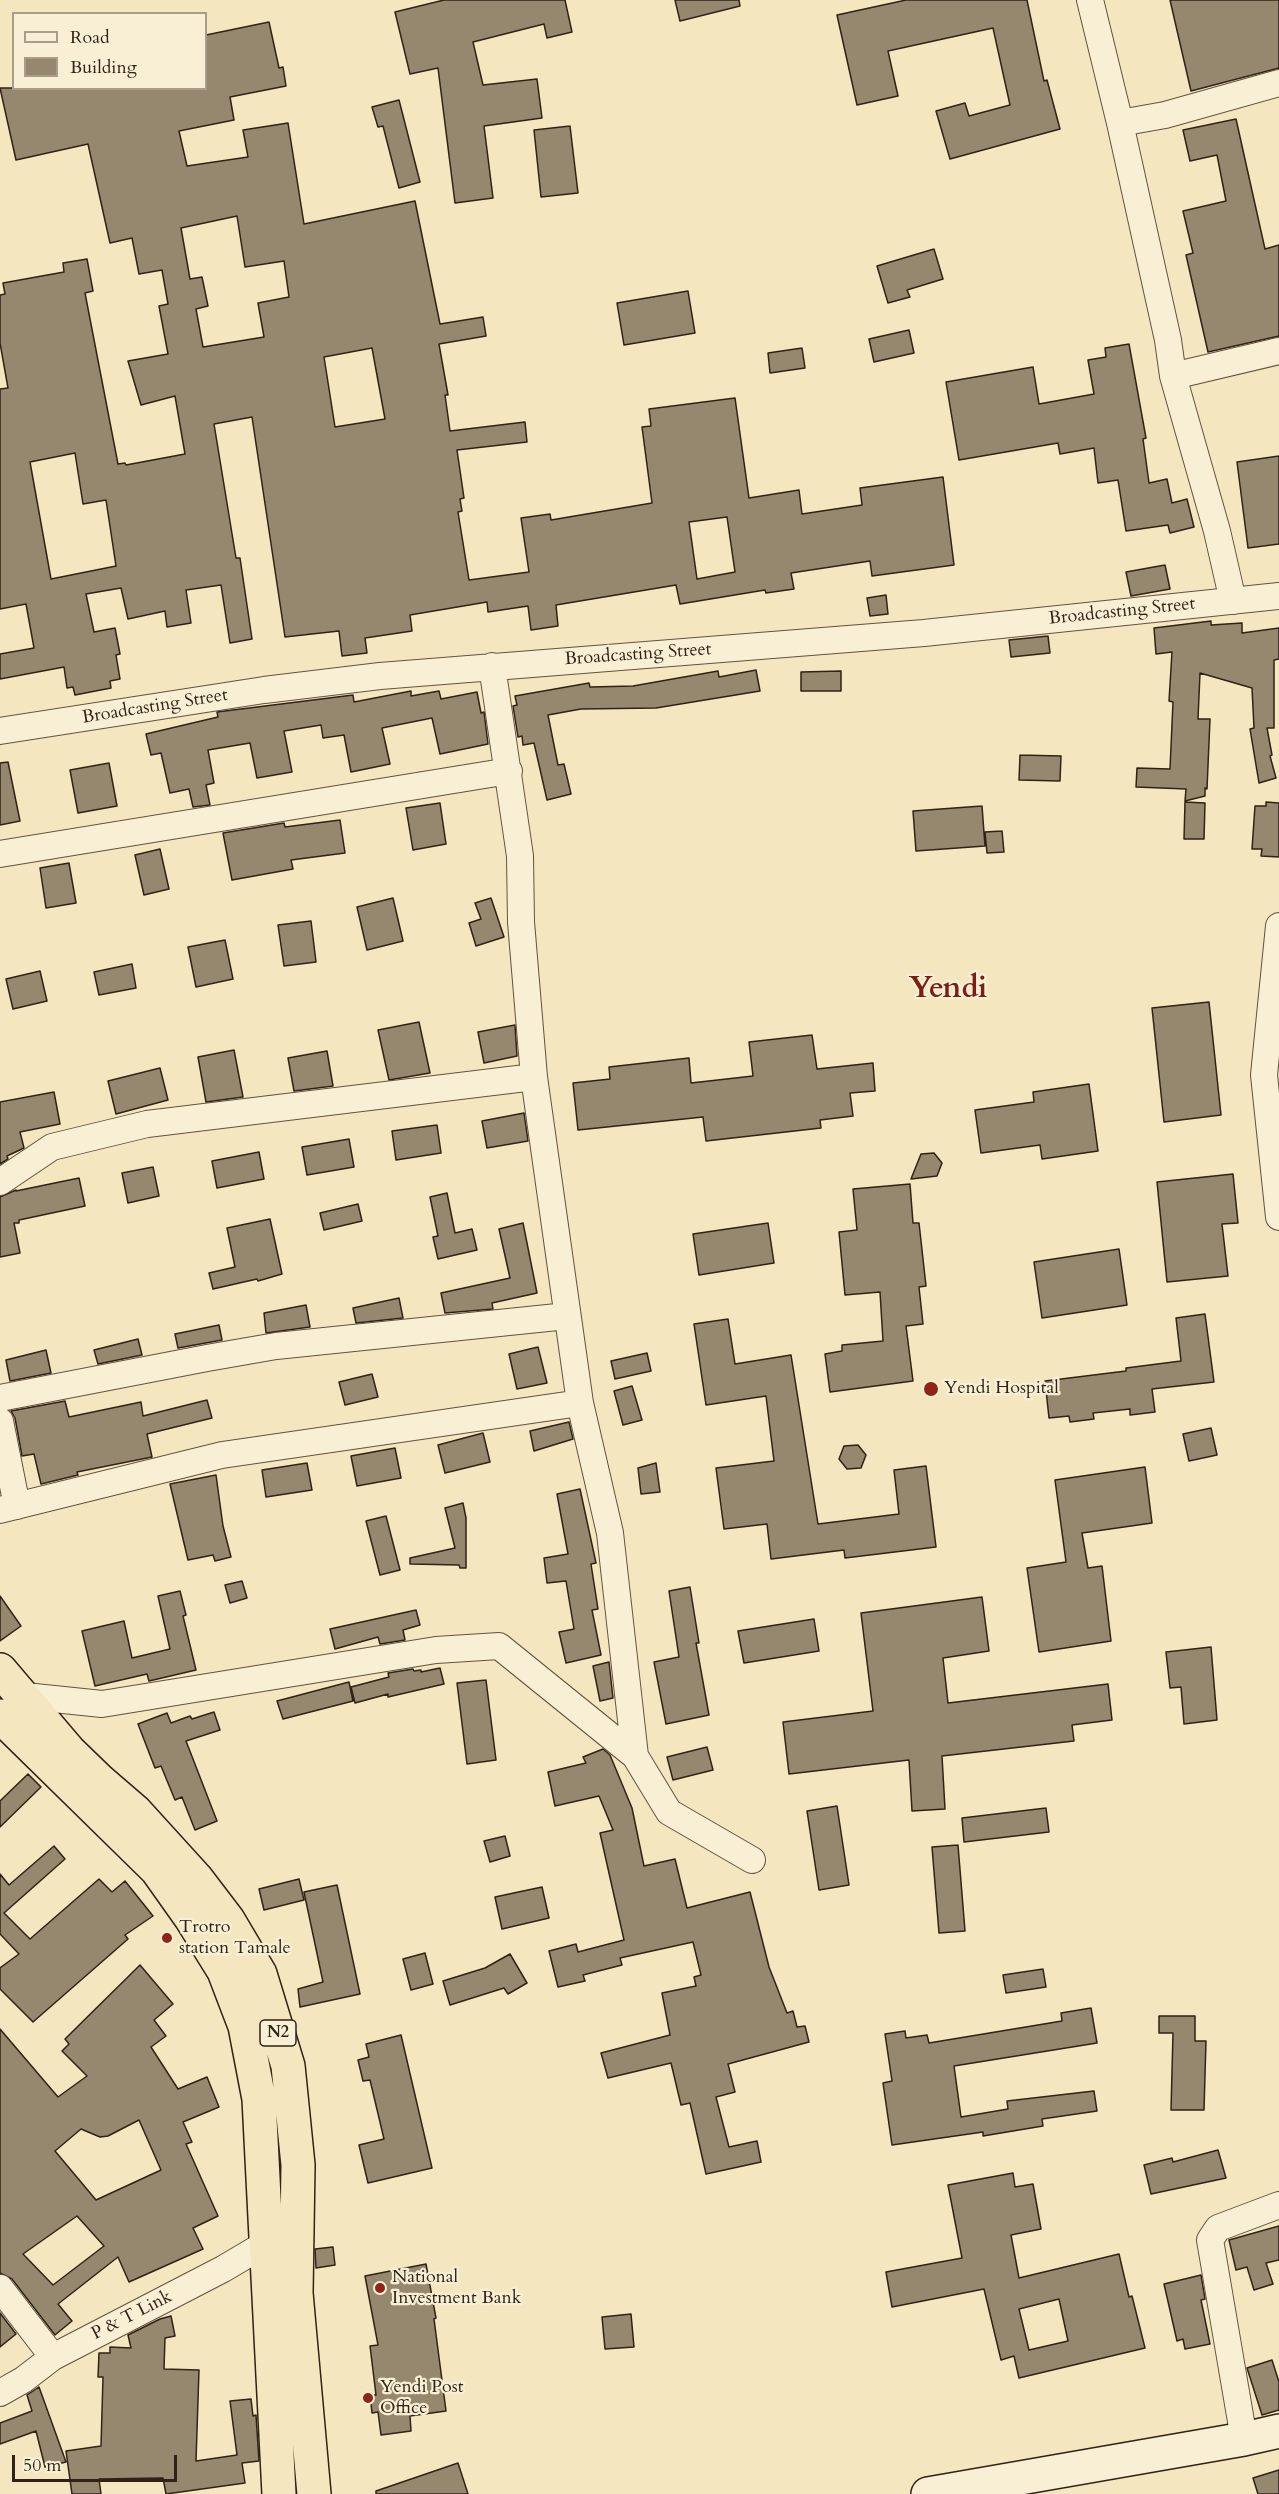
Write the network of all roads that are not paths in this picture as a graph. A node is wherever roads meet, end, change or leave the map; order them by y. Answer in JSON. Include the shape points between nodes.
{"nodes":[{"id":1,"x":1089,"y":0,"type":"edge"},
{"id":2,"x":1279,"y":83,"type":"edge"},
{"id":3,"x":1120,"y":123,"type":"junction"},
{"id":4,"x":1279,"y":351,"type":"edge"},
{"id":5,"x":1173,"y":376,"type":"junction"},
{"id":6,"x":1279,"y":597,"type":"edge"},
{"id":7,"x":1233,"y":601,"type":"junction"},
{"id":8,"x":492,"y":666,"type":"junction"},
{"id":9,"x":0,"y":732,"type":"edge"},
{"id":10,"x":509,"y":771,"type":"junction"},
{"id":11,"x":0,"y":854,"type":"edge"},
{"id":12,"x":1279,"y":926,"type":"edge"},
{"id":13,"x":534,"y":1077,"type":"junction"},
{"id":14,"x":0,"y":1182,"type":"edge"},
{"id":15,"x":1279,"y":1217,"type":"edge"},
{"id":16,"x":567,"y":1317,"type":"junction"},
{"id":17,"x":0,"y":1398,"type":"edge"},
{"id":18,"x":580,"y":1403,"type":"junction"},
{"id":19,"x":0,"y":1421,"type":"edge"},
{"id":20,"x":8,"y":1508,"type":"edge"},
{"id":21,"x":0,"y":1670,"type":"edge"},
{"id":22,"x":12,"y":1706,"type":"edge"},
{"id":23,"x":635,"y":1756,"type":"junction"},
{"id":24,"x":752,"y":1860,"type":"dead end"},
{"id":25,"x":1279,"y":2205,"type":"edge"},
{"id":26,"x":267,"y":2243,"type":"junction"},
{"id":27,"x":0,"y":2288,"type":"edge"},
{"id":28,"x":53,"y":2357,"type":"junction"},
{"id":29,"x":0,"y":2393,"type":"edge"},
{"id":30,"x":1279,"y":2431,"type":"edge"},
{"id":31,"x":1244,"y":2439,"type":"junction"},
{"id":32,"x":279,"y":2494,"type":"edge"},
{"id":33,"x":314,"y":2494,"type":"edge"},
{"id":34,"x":928,"y":2494,"type":"edge"}],
"edges":[{"from":1,"to":3,"type":"street"},
{"from":2,"to":3,"type":"street","via":[[1165,115]]},
{"from":3,"to":5,"type":"street"},
{"from":4,"to":5,"type":"street"},
{"from":5,"to":7,"type":"street"},
{"from":6,"to":7,"type":"street","name":"Broadcasting Street"},
{"from":7,"to":8,"type":"street","name":"Broadcasting Street","via":[[912,634]]},
{"from":8,"to":9,"type":"street","name":"Broadcasting Street","via":[[264,690]]},
{"from":8,"to":10,"type":"street"},
{"from":10,"to":11,"type":"street"},
{"from":10,"to":13,"type":"street","via":[[520,856],[521,922]]},
{"from":12,"to":15,"type":"street","via":[[1264,1075]]},
{"from":13,"to":14,"type":"street","via":[[147,1124],[52,1147]]},
{"from":13,"to":16,"type":"street"},
{"from":16,"to":17,"type":"street","via":[[276,1346]]},
{"from":16,"to":18,"type":"street"},
{"from":18,"to":20,"type":"street","via":[[222,1455]]},
{"from":18,"to":23,"type":"street","via":[[610,1533]]},
{"from":19,"to":20,"type":"street"},
{"from":21,"to":22,"type":"highway","number":"N2"},
{"from":22,"to":23,"type":"street","via":[[102,1704],[436,1650],[499,1646]]},
{"from":22,"to":26,"type":"highway","number":"N2","via":[[157,1870],[224,1971],[245,2026],[259,2099]]},
{"from":22,"to":33,"type":"highway","number":"N2","via":[[136,1812],[196,1878],[228,1920],[260,1974],[288,2066],[298,2165],[296,2293]]},
{"from":23,"to":24,"type":"street","via":[[669,1812]]},
{"from":25,"to":31,"type":"street","via":[[1218,2228],[1210,2240]]},
{"from":26,"to":28,"type":"street","name":"P & T Link","via":[[223,2270]]},
{"from":26,"to":32,"type":"highway","number":"N2"},
{"from":27,"to":28,"type":"street"},
{"from":28,"to":29,"type":"street","name":"P & T Link"},
{"from":30,"to":31,"type":"main road"},
{"from":31,"to":34,"type":"main road"}]}
